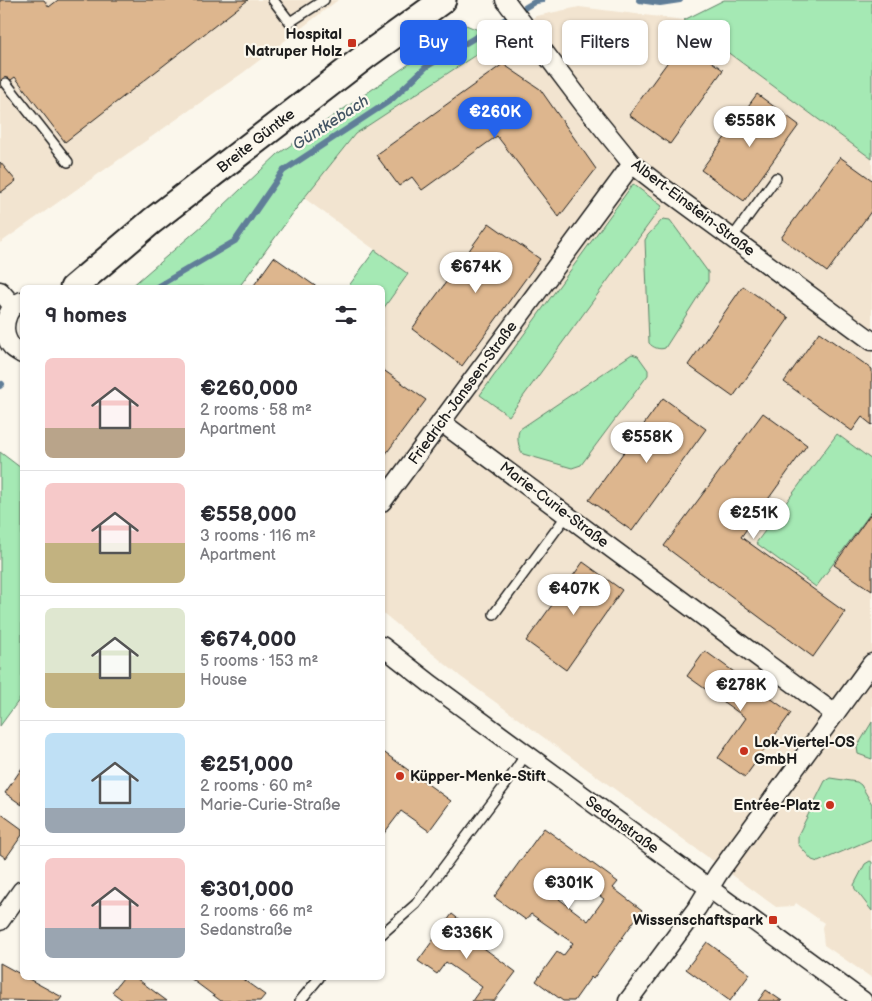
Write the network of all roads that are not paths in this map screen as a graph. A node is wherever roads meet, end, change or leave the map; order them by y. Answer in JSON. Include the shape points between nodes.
{"nodes":[{"id":1,"x":273,"y":0,"type":"edge"},
{"id":2,"x":324,"y":0,"type":"edge"},
{"id":3,"x":443,"y":0,"type":"edge"},
{"id":4,"x":505,"y":0,"type":"edge"},
{"id":5,"x":6,"y":83,"type":"dead end"},
{"id":6,"x":68,"y":162,"type":"dead end"},
{"id":7,"x":632,"y":164,"type":"junction"},
{"id":8,"x":776,"y":178,"type":"dead end"},
{"id":9,"x":732,"y":238,"type":"junction"},
{"id":10,"x":77,"y":285,"type":"edge"},
{"id":11,"x":0,"y":291,"type":"edge"},
{"id":12,"x":18,"y":303,"type":"edge"},
{"id":13,"x":872,"y":341,"type":"edge"},
{"id":14,"x":20,"y":353,"type":"edge"},
{"id":15,"x":442,"y":422,"type":"junction"},
{"id":16,"x":385,"y":498,"type":"edge"},
{"id":17,"x":567,"y":515,"type":"junction"},
{"id":18,"x":494,"y":614,"type":"dead end"},
{"id":19,"x":385,"y":648,"type":"edge"},
{"id":20,"x":872,"y":663,"type":"edge"},
{"id":21,"x":835,"y":714,"type":"junction"},
{"id":22,"x":526,"y":754,"type":"junction"},
{"id":23,"x":709,"y":889,"type":"junction"},
{"id":24,"x":20,"y":893,"type":"edge"},
{"id":25,"x":0,"y":921,"type":"edge"},
{"id":26,"x":385,"y":931,"type":"edge"},
{"id":27,"x":317,"y":980,"type":"edge"},
{"id":28,"x":300,"y":1001,"type":"edge"},
{"id":29,"x":628,"y":1001,"type":"edge"},
{"id":30,"x":863,"y":1001,"type":"edge"}],
"edges":[{"from":1,"to":2,"type":"lane","via":[[290,22]]},
{"from":3,"to":10,"type":"street","name":"Breite Güntke","via":[[160,215]]},
{"from":4,"to":7,"type":"street","name":"Albert-Einstein-Straße"},
{"from":5,"to":6,"type":"lane"},
{"from":7,"to":9,"type":"street","name":"Albert-Einstein-Straße"},
{"from":7,"to":15,"type":"street","name":"Friedrich-Janssen-Straße"},
{"from":8,"to":9,"type":"lane"},
{"from":9,"to":13,"type":"street","name":"Albert-Einstein-Straße"},
{"from":11,"to":12,"type":"street"},
{"from":12,"to":14,"type":"street","via":[[6,314],[3,326],[4,336],[11,347]]},
{"from":15,"to":16,"type":"street","name":"Friedrich-Janssen-Straße"},
{"from":15,"to":17,"type":"street","name":"Marie-Curie-Straße"},
{"from":17,"to":18,"type":"lane"},
{"from":17,"to":21,"type":"street","name":"Marie-Curie-Straße"},
{"from":19,"to":22,"type":"street","name":"Sedanstraße"},
{"from":20,"to":21,"type":"street"},
{"from":21,"to":23,"type":"street"},
{"from":22,"to":23,"type":"street","name":"Sedanstraße"},
{"from":22,"to":26,"type":"lane","via":[[416,904]]},
{"from":23,"to":29,"type":"street"},
{"from":23,"to":30,"type":"street","name":"Sedanstraße"},
{"from":24,"to":25,"type":"street"},
{"from":27,"to":28,"type":"lane"}]}
